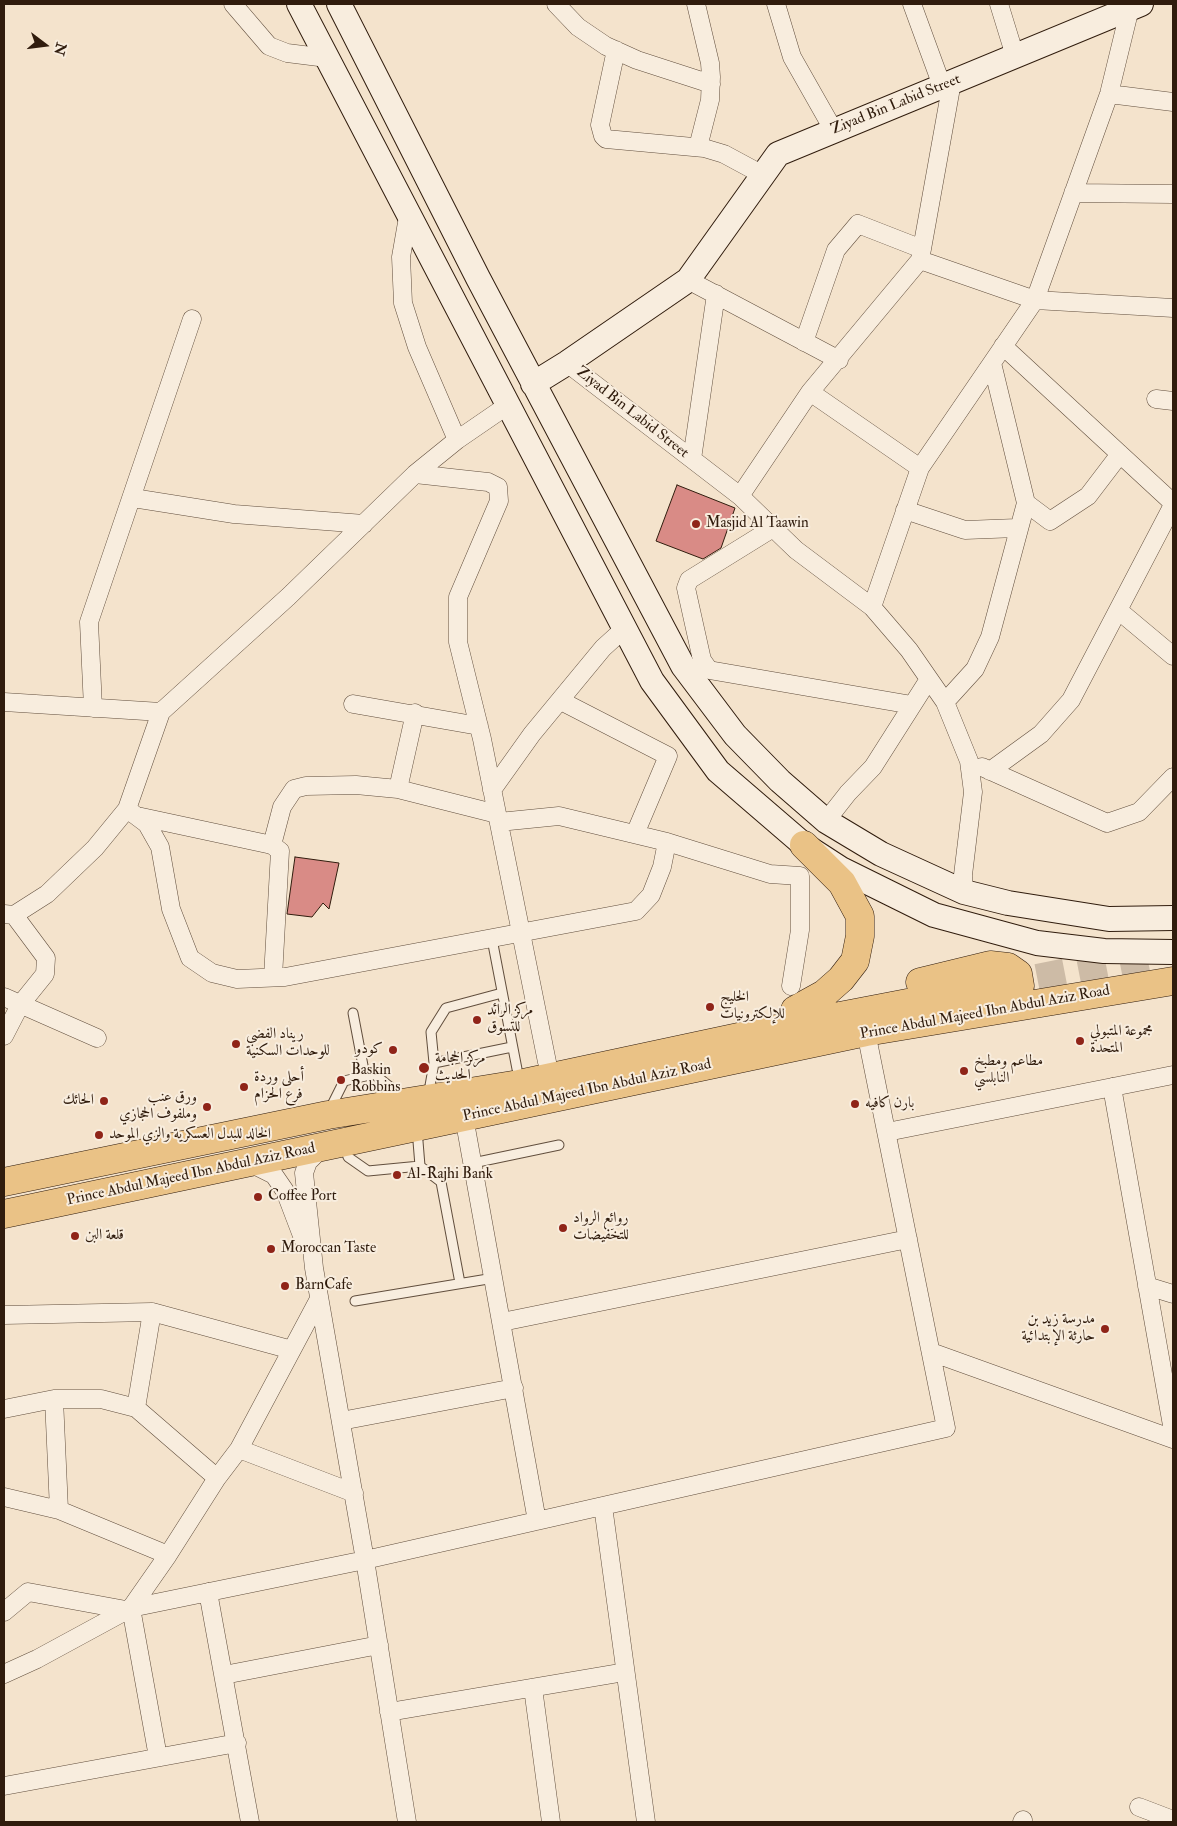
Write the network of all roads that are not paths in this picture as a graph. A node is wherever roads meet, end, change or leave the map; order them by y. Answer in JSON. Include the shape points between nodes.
{"nodes":[{"id":1,"x":233,"y":4,"type":"edge"},
{"id":2,"x":299,"y":4,"type":"edge"},
{"id":3,"x":339,"y":4,"type":"edge"},
{"id":4,"x":556,"y":4,"type":"edge"},
{"id":5,"x":696,"y":4,"type":"edge"},
{"id":6,"x":776,"y":4,"type":"edge"},
{"id":7,"x":912,"y":4,"type":"edge"},
{"id":8,"x":999,"y":4,"type":"edge"},
{"id":9,"x":1135,"y":6,"type":"edge"},
{"id":10,"x":616,"y":50,"type":"junction"},
{"id":11,"x":1014,"y":56,"type":"junction"},
{"id":12,"x":327,"y":58,"type":"junction"},
{"id":13,"x":710,"y":84,"type":"junction"},
{"id":14,"x":947,"y":84,"type":"junction"},
{"id":15,"x":1109,"y":94,"type":"junction"},
{"id":16,"x":1173,"y":102,"type":"edge"},
{"id":17,"x":834,"y":131,"type":"junction"},
{"id":18,"x":698,"y":147,"type":"junction"},
{"id":19,"x":763,"y":175,"type":"junction"},
{"id":20,"x":1074,"y":193,"type":"junction"},
{"id":21,"x":1173,"y":194,"type":"edge"},
{"id":22,"x":408,"y":217,"type":"junction"},
{"id":23,"x":921,"y":255,"type":"junction"},
{"id":24,"x":688,"y":280,"type":"junction"},
{"id":25,"x":716,"y":294,"type":"junction"},
{"id":26,"x":1035,"y":300,"type":"junction"},
{"id":27,"x":1173,"y":308,"type":"edge"},
{"id":28,"x":192,"y":319,"type":"dead end"},
{"id":29,"x":804,"y":342,"type":"junction"},
{"id":30,"x":1004,"y":346,"type":"junction"},
{"id":31,"x":839,"y":360,"type":"junction"},
{"id":32,"x":567,"y":363,"type":"junction"},
{"id":33,"x":992,"y":363,"type":"junction"},
{"id":34,"x":534,"y":384,"type":"junction"},
{"id":35,"x":810,"y":392,"type":"junction"},
{"id":36,"x":1156,"y":399,"type":"dead end"},
{"id":37,"x":1173,"y":401,"type":"edge"},
{"id":38,"x":508,"y":405,"type":"junction"},
{"id":39,"x":457,"y":440,"type":"junction"},
{"id":40,"x":1120,"y":454,"type":"junction"},
{"id":41,"x":692,"y":459,"type":"junction"},
{"id":42,"x":920,"y":468,"type":"junction"},
{"id":43,"x":415,"y":474,"type":"junction"},
{"id":44,"x":740,"y":496,"type":"junction"},
{"id":45,"x":133,"y":498,"type":"junction"},
{"id":46,"x":1026,"y":503,"type":"junction"},
{"id":47,"x":1173,"y":504,"type":"edge"},
{"id":48,"x":905,"y":510,"type":"junction"},
{"id":49,"x":364,"y":524,"type":"junction"},
{"id":50,"x":774,"y":528,"type":"junction"},
{"id":51,"x":1018,"y":528,"type":"junction"},
{"id":52,"x":872,"y":606,"type":"junction"},
{"id":53,"x":1118,"y":610,"type":"junction"},
{"id":54,"x":625,"y":628,"type":"junction"},
{"id":55,"x":1173,"y":656,"type":"edge"},
{"id":56,"x":929,"y":679,"type":"junction"},
{"id":57,"x":561,"y":701,"type":"junction"},
{"id":58,"x":4,"y":702,"type":"edge"},
{"id":59,"x":945,"y":702,"type":"junction"},
{"id":60,"x":353,"y":704,"type":"dead end"},
{"id":61,"x":912,"y":705,"type":"junction"},
{"id":62,"x":93,"y":708,"type":"junction"},
{"id":63,"x":161,"y":712,"type":"junction"},
{"id":64,"x":415,"y":713,"type":"junction"},
{"id":65,"x":479,"y":726,"type":"junction"},
{"id":66,"x":968,"y":761,"type":"junction"},
{"id":67,"x":990,"y":771,"type":"junction"},
{"id":68,"x":1173,"y":777,"type":"edge"},
{"id":69,"x":398,"y":789,"type":"junction"},
{"id":70,"x":492,"y":790,"type":"junction"},
{"id":71,"x":131,"y":812,"type":"junction"},
{"id":72,"x":498,"y":818,"type":"junction"},
{"id":73,"x":826,"y":821,"type":"junction"},
{"id":74,"x":635,"y":834,"type":"junction"},
{"id":75,"x":667,"y":842,"type":"junction"},
{"id":76,"x":272,"y":845,"type":"junction"},
{"id":77,"x":804,"y":845,"type":"junction"},
{"id":78,"x":964,"y":892,"type":"junction"},
{"id":79,"x":9,"y":914,"type":"edge"},
{"id":80,"x":1173,"y":918,"type":"edge"},
{"id":81,"x":521,"y":933,"type":"junction"},
{"id":82,"x":492,"y":939,"type":"junction"},
{"id":83,"x":1173,"y":952,"type":"edge"},
{"id":84,"x":273,"y":977,"type":"junction"},
{"id":85,"x":1173,"y":981,"type":"edge"},
{"id":86,"x":996,"y":986,"type":"tunnel mouth"},
{"id":87,"x":502,"y":993,"type":"junction"},
{"id":88,"x":4,"y":997,"type":"edge"},
{"id":89,"x":793,"y":998,"type":"junction"},
{"id":90,"x":20,"y":1005,"type":"junction"},
{"id":91,"x":353,"y":1013,"type":"dead end"},
{"id":92,"x":947,"y":1019,"type":"junction"},
{"id":93,"x":866,"y":1032,"type":"junction"},
{"id":94,"x":4,"y":1036,"type":"edge"},
{"id":95,"x":97,"y":1038,"type":"dead end"},
{"id":96,"x":514,"y":1058,"type":"junction"},
{"id":97,"x":546,"y":1062,"type":"junction"},
{"id":98,"x":434,"y":1063,"type":"junction"},
{"id":99,"x":1173,"y":1075,"type":"edge"},
{"id":100,"x":365,"y":1076,"type":"junction"},
{"id":101,"x":1112,"y":1087,"type":"junction"},
{"id":102,"x":438,"y":1102,"type":"junction"},
{"id":103,"x":328,"y":1115,"type":"junction"},
{"id":104,"x":417,"y":1127,"type":"junction"},
{"id":105,"x":887,"y":1132,"type":"junction"},
{"id":106,"x":333,"y":1145,"type":"junction"},
{"id":107,"x":559,"y":1145,"type":"dead end"},
{"id":108,"x":250,"y":1163,"type":"junction"},
{"id":109,"x":473,"y":1163,"type":"junction"},
{"id":110,"x":420,"y":1166,"type":"junction"},
{"id":111,"x":4,"y":1182,"type":"edge"},
{"id":112,"x":4,"y":1214,"type":"edge"},
{"id":113,"x":908,"y":1239,"type":"junction"},
{"id":114,"x":314,"y":1268,"type":"junction"},
{"id":115,"x":494,"y":1278,"type":"junction"},
{"id":116,"x":460,"y":1283,"type":"junction"},
{"id":117,"x":1148,"y":1286,"type":"junction"},
{"id":118,"x":1173,"y":1294,"type":"edge"},
{"id":119,"x":319,"y":1298,"type":"junction"},
{"id":120,"x":355,"y":1301,"type":"dead end"},
{"id":121,"x":152,"y":1312,"type":"junction"},
{"id":122,"x":4,"y":1315,"type":"edge"},
{"id":123,"x":502,"y":1322,"type":"junction"},
{"id":124,"x":292,"y":1350,"type":"junction"},
{"id":125,"x":931,"y":1352,"type":"junction"},
{"id":126,"x":514,"y":1388,"type":"junction"},
{"id":127,"x":54,"y":1399,"type":"junction"},
{"id":128,"x":136,"y":1408,"type":"junction"},
{"id":129,"x":4,"y":1409,"type":"edge"},
{"id":130,"x":341,"y":1421,"type":"junction"},
{"id":131,"x":1173,"y":1431,"type":"edge"},
{"id":132,"x":1173,"y":1439,"type":"edge"},
{"id":133,"x":239,"y":1449,"type":"junction"},
{"id":134,"x":217,"y":1478,"type":"junction"},
{"id":135,"x":354,"y":1493,"type":"junction"},
{"id":136,"x":4,"y":1497,"type":"edge"},
{"id":137,"x":603,"y":1506,"type":"junction"},
{"id":138,"x":59,"y":1510,"type":"junction"},
{"id":139,"x":537,"y":1521,"type":"junction"},
{"id":140,"x":168,"y":1555,"type":"junction"},
{"id":141,"x":366,"y":1560,"type":"junction"},
{"id":142,"x":208,"y":1592,"type":"junction"},
{"id":143,"x":128,"y":1609,"type":"junction"},
{"id":144,"x":4,"y":1612,"type":"edge"},
{"id":145,"x":379,"y":1645,"type":"junction"},
{"id":146,"x":625,"y":1672,"type":"junction"},
{"id":147,"x":4,"y":1674,"type":"edge"},
{"id":148,"x":224,"y":1674,"type":"junction"},
{"id":149,"x":533,"y":1688,"type":"junction"},
{"id":150,"x":389,"y":1712,"type":"junction"},
{"id":151,"x":236,"y":1743,"type":"junction"},
{"id":152,"x":158,"y":1757,"type":"junction"},
{"id":153,"x":4,"y":1786,"type":"edge"},
{"id":154,"x":1139,"y":1807,"type":"dead end"},
{"id":155,"x":1173,"y":1820,"type":"edge"},
{"id":156,"x":250,"y":1822,"type":"edge"},
{"id":157,"x":407,"y":1822,"type":"edge"},
{"id":158,"x":551,"y":1822,"type":"edge"},
{"id":159,"x":646,"y":1822,"type":"edge"}],
"edges":[{"from":1,"to":12,"type":"street","via":[[269,46],[287,53]]},
{"from":2,"to":12,"type":"main road"},
{"from":3,"to":34,"type":"main road"},
{"from":4,"to":10,"type":"street","via":[[578,27]]},
{"from":5,"to":13,"type":"street","via":[[710,63]]},
{"from":6,"to":17,"type":"street","via":[[792,58]]},
{"from":7,"to":14,"type":"street"},
{"from":8,"to":11,"type":"street"},
{"from":9,"to":11,"type":"main road","name":"Ziyad Bin Labid Street"},
{"from":9,"to":15,"type":"street"},
{"from":10,"to":13,"type":"street"},
{"from":10,"to":18,"type":"street","via":[[601,118],[603,136],[606,139]]},
{"from":11,"to":14,"type":"main road","name":"Ziyad Bin Labid Street"},
{"from":12,"to":22,"type":"main road"},
{"from":13,"to":18,"type":"street","via":[[710,100]]},
{"from":14,"to":17,"type":"main road","name":"Ziyad Bin Labid Street"},
{"from":14,"to":23,"type":"street"},
{"from":15,"to":16,"type":"street"},
{"from":15,"to":20,"type":"street"},
{"from":17,"to":19,"type":"main road","name":"Ziyad Bin Labid Street","via":[[778,154]]},
{"from":18,"to":19,"type":"street","via":[[724,154]]},
{"from":19,"to":24,"type":"main road","name":"Ziyad Bin Labid Street"},
{"from":20,"to":21,"type":"street"},
{"from":20,"to":26,"type":"street"},
{"from":22,"to":38,"type":"main road"},
{"from":22,"to":39,"type":"street","via":[[401,257],[403,303],[417,347]]},
{"from":23,"to":26,"type":"street"},
{"from":23,"to":29,"type":"street","via":[[858,224],[836,250]]},
{"from":23,"to":31,"type":"street"},
{"from":24,"to":25,"type":"street"},
{"from":24,"to":32,"type":"main road","name":"Ziyad Bin Labid Street"},
{"from":25,"to":29,"type":"street"},
{"from":25,"to":41,"type":"street"},
{"from":26,"to":27,"type":"street"},
{"from":26,"to":30,"type":"street"},
{"from":28,"to":45,"type":"street"},
{"from":29,"to":31,"type":"street"},
{"from":30,"to":33,"type":"street"},
{"from":30,"to":40,"type":"street"},
{"from":31,"to":35,"type":"street"},
{"from":32,"to":34,"type":"main road"},
{"from":32,"to":41,"type":"street","name":"Ziyad Bin Labid Street"},
{"from":33,"to":42,"type":"street"},
{"from":33,"to":46,"type":"street"},
{"from":34,"to":73,"type":"main road","via":[[684,666],[735,735],[780,781]]},
{"from":35,"to":42,"type":"street"},
{"from":35,"to":44,"type":"street"},
{"from":36,"to":37,"type":"street"},
{"from":38,"to":39,"type":"street"},
{"from":38,"to":54,"type":"main road"},
{"from":39,"to":43,"type":"street"},
{"from":40,"to":46,"type":"street","via":[[1088,496],[1050,521]]},
{"from":40,"to":47,"type":"street"},
{"from":41,"to":44,"type":"street","name":"Ziyad Bin Labid Street"},
{"from":42,"to":48,"type":"street"},
{"from":43,"to":49,"type":"street"},
{"from":43,"to":65,"type":"street","via":[[488,482],[498,486],[498,501],[458,597],[458,642]]},
{"from":44,"to":50,"type":"street","name":"Ziyad Bin Labid Street"},
{"from":45,"to":49,"type":"street","via":[[234,514]]},
{"from":45,"to":62,"type":"street","via":[[89,622]]},
{"from":46,"to":51,"type":"street"},
{"from":47,"to":53,"type":"street"},
{"from":48,"to":51,"type":"street","via":[[965,530]]},
{"from":48,"to":52,"type":"street"},
{"from":49,"to":63,"type":"street"},
{"from":50,"to":52,"type":"street","name":"Ziyad Bin Labid Street","via":[[796,550]]},
{"from":50,"to":61,"type":"street","via":[[689,580],[686,588],[702,660],[709,670]]},
{"from":51,"to":59,"type":"street","via":[[990,637],[975,669]]},
{"from":52,"to":56,"type":"street","name":"Ziyad Bin Labid Street"},
{"from":53,"to":55,"type":"street"},
{"from":53,"to":67,"type":"street","via":[[1071,700],[1041,734]]},
{"from":54,"to":57,"type":"street","via":[[603,648]]},
{"from":54,"to":77,"type":"main road","via":[[652,681],[718,771]]},
{"from":56,"to":59,"type":"street","name":"Ziyad Bin Labid Street"},
{"from":56,"to":61,"type":"street"},
{"from":57,"to":70,"type":"street","via":[[532,734]]},
{"from":57,"to":74,"type":"street","via":[[668,756]]},
{"from":58,"to":62,"type":"street"},
{"from":59,"to":66,"type":"street","name":"Ziyad Bin Labid Street"},
{"from":60,"to":64,"type":"street"},
{"from":61,"to":73,"type":"street","via":[[874,768]]},
{"from":62,"to":63,"type":"street"},
{"from":63,"to":71,"type":"street"},
{"from":64,"to":65,"type":"street"},
{"from":64,"to":69,"type":"street"},
{"from":65,"to":70,"type":"street"},
{"from":66,"to":67,"type":"street"},
{"from":66,"to":78,"type":"street","name":"Ziyad Bin Labid Street","via":[[973,792],[963,875]]},
{"from":67,"to":68,"type":"street","via":[[1107,823],[1138,812]]},
{"from":69,"to":72,"type":"street"},
{"from":69,"to":76,"type":"street","via":[[356,784],[294,789],[282,808]]},
{"from":70,"to":72,"type":"street"},
{"from":71,"to":76,"type":"street"},
{"from":71,"to":79,"type":"street","via":[[48,894]]},
{"from":71,"to":84,"type":"street","via":[[147,824],[160,847],[171,909],[190,958],[212,974],[237,979]]},
{"from":72,"to":74,"type":"street","via":[[559,816]]},
{"from":72,"to":81,"type":"street"},
{"from":73,"to":78,"type":"main road","via":[[881,854]]},
{"from":74,"to":75,"type":"street"},
{"from":75,"to":81,"type":"street","via":[[651,895],[636,911]]},
{"from":75,"to":89,"type":"street","via":[[770,874],[800,876],[800,930]]},
{"from":76,"to":84,"type":"street","via":[[280,851],[281,863]]},
{"from":77,"to":83,"type":"main road","via":[[841,869],[934,914],[961,922],[1037,943],[1104,951]]},
{"from":77,"to":89,"type":"main road","via":[[842,884],[860,916],[860,936],[855,961],[824,994]]},
{"from":78,"to":80,"type":"main road","via":[[1008,903],[1109,919]]},
{"from":79,"to":90,"type":"street","via":[[46,958],[46,974]]},
{"from":81,"to":82,"type":"street"},
{"from":81,"to":97,"type":"street"},
{"from":82,"to":84,"type":"street"},
{"from":82,"to":87,"type":"lane"},
{"from":85,"to":92,"type":"main road","name":"Prince Abdul Majeed Ibn Abdul Aziz Road"},
{"from":86,"to":102,"type":"main road","name":"Prince Abdul Majeed Ibn Abdul Aziz Road","via":[[809,1022]]},
{"from":87,"to":96,"type":"lane"},
{"from":87,"to":98,"type":"lane","via":[[446,1008],[431,1032]]},
{"from":88,"to":90,"type":"street"},
{"from":89,"to":92,"type":"main road","via":[[990,966],[1008,966],[1018,974],[1020,986],[1016,992]]},
{"from":89,"to":97,"type":"main road"},
{"from":90,"to":94,"type":"street"},
{"from":90,"to":95,"type":"street"},
{"from":91,"to":100,"type":"lane"},
{"from":92,"to":93,"type":"main road","name":"Prince Abdul Majeed Ibn Abdul Aziz Road"},
{"from":93,"to":102,"type":"main road","name":"Prince Abdul Majeed Ibn Abdul Aziz Road"},
{"from":93,"to":105,"type":"street"},
{"from":96,"to":97,"type":"main road"},
{"from":96,"to":98,"type":"lane"},
{"from":96,"to":102,"type":"main road","via":[[505,1071]]},
{"from":98,"to":102,"type":"lane"},
{"from":99,"to":101,"type":"street"},
{"from":100,"to":102,"type":"lane","via":[[379,1076]]},
{"from":100,"to":103,"type":"lane","via":[[342,1083]]},
{"from":101,"to":105,"type":"street"},
{"from":101,"to":117,"type":"street"},
{"from":102,"to":103,"type":"main road","name":"Prince Abdul Majeed Ibn Abdul Aziz Road"},
{"from":102,"to":104,"type":"main road","name":"Prince Abdul Majeed Ibn Abdul Aziz Road"},
{"from":102,"to":109,"type":"street"},
{"from":103,"to":111,"type":"main road","name":"Prince Abdul Majeed Ibn Abdul Aziz Road"},
{"from":104,"to":106,"type":"main road","name":"Prince Abdul Majeed Ibn Abdul Aziz Road"},
{"from":104,"to":110,"type":"lane"},
{"from":105,"to":113,"type":"street"},
{"from":106,"to":108,"type":"main road","name":"Prince Abdul Majeed Ibn Abdul Aziz Road"},
{"from":106,"to":110,"type":"lane","via":[[368,1171]]},
{"from":106,"to":114,"type":"street","via":[[308,1162],[304,1173]]},
{"from":107,"to":109,"type":"lane"},
{"from":108,"to":112,"type":"main road","name":"Prince Abdul Majeed Ibn Abdul Aziz Road"},
{"from":108,"to":114,"type":"street","via":[[274,1176],[285,1191]]},
{"from":109,"to":115,"type":"street"},
{"from":110,"to":116,"type":"lane","via":[[443,1185]]},
{"from":113,"to":123,"type":"street"},
{"from":113,"to":125,"type":"street"},
{"from":114,"to":119,"type":"street"},
{"from":115,"to":116,"type":"lane"},
{"from":115,"to":123,"type":"street"},
{"from":116,"to":120,"type":"lane"},
{"from":117,"to":118,"type":"street"},
{"from":117,"to":131,"type":"street"},
{"from":119,"to":124,"type":"street"},
{"from":119,"to":130,"type":"street"},
{"from":121,"to":122,"type":"street"},
{"from":121,"to":124,"type":"street"},
{"from":121,"to":128,"type":"street"},
{"from":123,"to":126,"type":"street"},
{"from":124,"to":133,"type":"street"},
{"from":125,"to":132,"type":"street"},
{"from":125,"to":137,"type":"street","via":[[946,1428]]},
{"from":126,"to":130,"type":"street"},
{"from":126,"to":139,"type":"street"},
{"from":127,"to":128,"type":"street","via":[[101,1399]]},
{"from":127,"to":129,"type":"street"},
{"from":127,"to":138,"type":"street"},
{"from":128,"to":134,"type":"street"},
{"from":130,"to":135,"type":"street"},
{"from":133,"to":134,"type":"street"},
{"from":133,"to":135,"type":"street"},
{"from":134,"to":140,"type":"street"},
{"from":135,"to":141,"type":"street"},
{"from":136,"to":138,"type":"street"},
{"from":137,"to":139,"type":"street"},
{"from":137,"to":146,"type":"street"},
{"from":138,"to":140,"type":"street"},
{"from":139,"to":141,"type":"street"},
{"from":140,"to":143,"type":"street"},
{"from":141,"to":142,"type":"street"},
{"from":141,"to":145,"type":"street"},
{"from":142,"to":143,"type":"street"},
{"from":142,"to":148,"type":"street"},
{"from":143,"to":144,"type":"street","via":[[28,1592]]},
{"from":143,"to":147,"type":"street"},
{"from":143,"to":152,"type":"street"},
{"from":145,"to":148,"type":"street"},
{"from":145,"to":150,"type":"street"},
{"from":146,"to":149,"type":"street"},
{"from":146,"to":159,"type":"street"},
{"from":148,"to":151,"type":"street"},
{"from":149,"to":150,"type":"street"},
{"from":149,"to":158,"type":"street"},
{"from":150,"to":157,"type":"street"},
{"from":151,"to":152,"type":"street"},
{"from":151,"to":156,"type":"street"},
{"from":152,"to":153,"type":"street"},
{"from":154,"to":155,"type":"street"}]}
